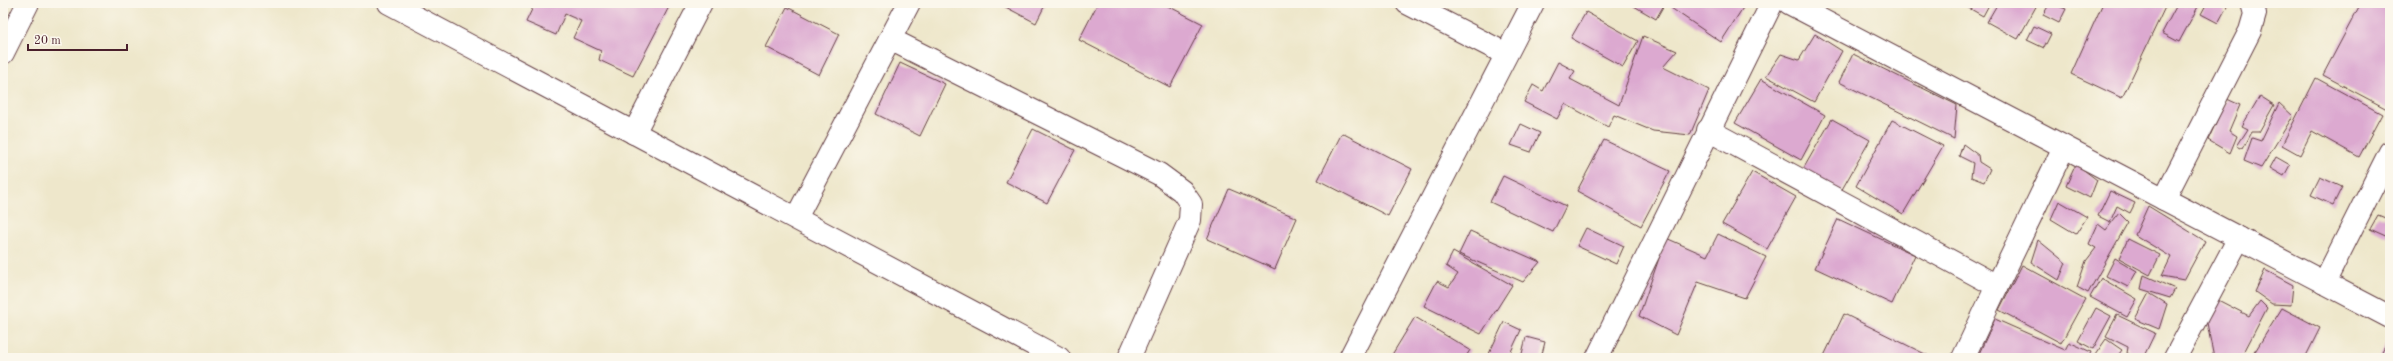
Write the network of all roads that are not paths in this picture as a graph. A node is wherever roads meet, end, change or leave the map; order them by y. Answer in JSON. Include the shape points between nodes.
{"nodes":[{"id":1,"x":28,"y":3,"type":"edge"},
{"id":2,"x":389,"y":3,"type":"edge"},
{"id":3,"x":701,"y":3,"type":"edge"},
{"id":4,"x":909,"y":3,"type":"edge"},
{"id":5,"x":1407,"y":3,"type":"edge"},
{"id":6,"x":1533,"y":3,"type":"edge"},
{"id":7,"x":1772,"y":3,"type":"edge"},
{"id":8,"x":1789,"y":3,"type":"edge"},
{"id":9,"x":2252,"y":3,"type":"edge"},
{"id":10,"x":8,"y":28,"type":"edge"},
{"id":11,"x":890,"y":38,"type":"junction"},
{"id":12,"x":3,"y":53,"type":"edge"},
{"id":13,"x":1506,"y":54,"type":"junction"},
{"id":14,"x":1708,"y":130,"type":"junction"},
{"id":15,"x":634,"y":133,"type":"junction"},
{"id":16,"x":2064,"y":147,"type":"junction"},
{"id":17,"x":2390,"y":152,"type":"edge"},
{"id":18,"x":2164,"y":200,"type":"junction"},
{"id":19,"x":796,"y":218,"type":"junction"},
{"id":20,"x":2239,"y":238,"type":"junction"},
{"id":21,"x":2324,"y":283,"type":"junction"},
{"id":22,"x":1997,"y":286,"type":"junction"},
{"id":23,"x":2390,"y":317,"type":"edge"},
{"id":24,"x":1059,"y":358,"type":"edge"},
{"id":25,"x":1129,"y":358,"type":"edge"},
{"id":26,"x":1350,"y":358,"type":"edge"},
{"id":27,"x":1597,"y":358,"type":"edge"},
{"id":28,"x":1963,"y":358,"type":"edge"},
{"id":29,"x":2176,"y":358,"type":"edge"}],
"edges":[{"from":1,"to":10,"type":"street"},
{"from":2,"to":15,"type":"street"},
{"from":3,"to":15,"type":"street"},
{"from":4,"to":11,"type":"street"},
{"from":5,"to":13,"type":"street"},
{"from":6,"to":13,"type":"street"},
{"from":7,"to":14,"type":"street"},
{"from":8,"to":16,"type":"street"},
{"from":9,"to":18,"type":"street","via":[[2255,14],[2250,31]]},
{"from":10,"to":12,"type":"street"},
{"from":11,"to":19,"type":"street"},
{"from":11,"to":25,"type":"street","via":[[1159,174],[1182,191],[1191,204],[1190,220]]},
{"from":13,"to":26,"type":"street"},
{"from":14,"to":22,"type":"street"},
{"from":14,"to":27,"type":"street"},
{"from":15,"to":19,"type":"street"},
{"from":16,"to":18,"type":"street"},
{"from":16,"to":22,"type":"street"},
{"from":17,"to":21,"type":"street"},
{"from":18,"to":20,"type":"street"},
{"from":19,"to":24,"type":"street"},
{"from":20,"to":21,"type":"street"},
{"from":20,"to":29,"type":"street"},
{"from":21,"to":23,"type":"street"},
{"from":22,"to":28,"type":"street"}]}
